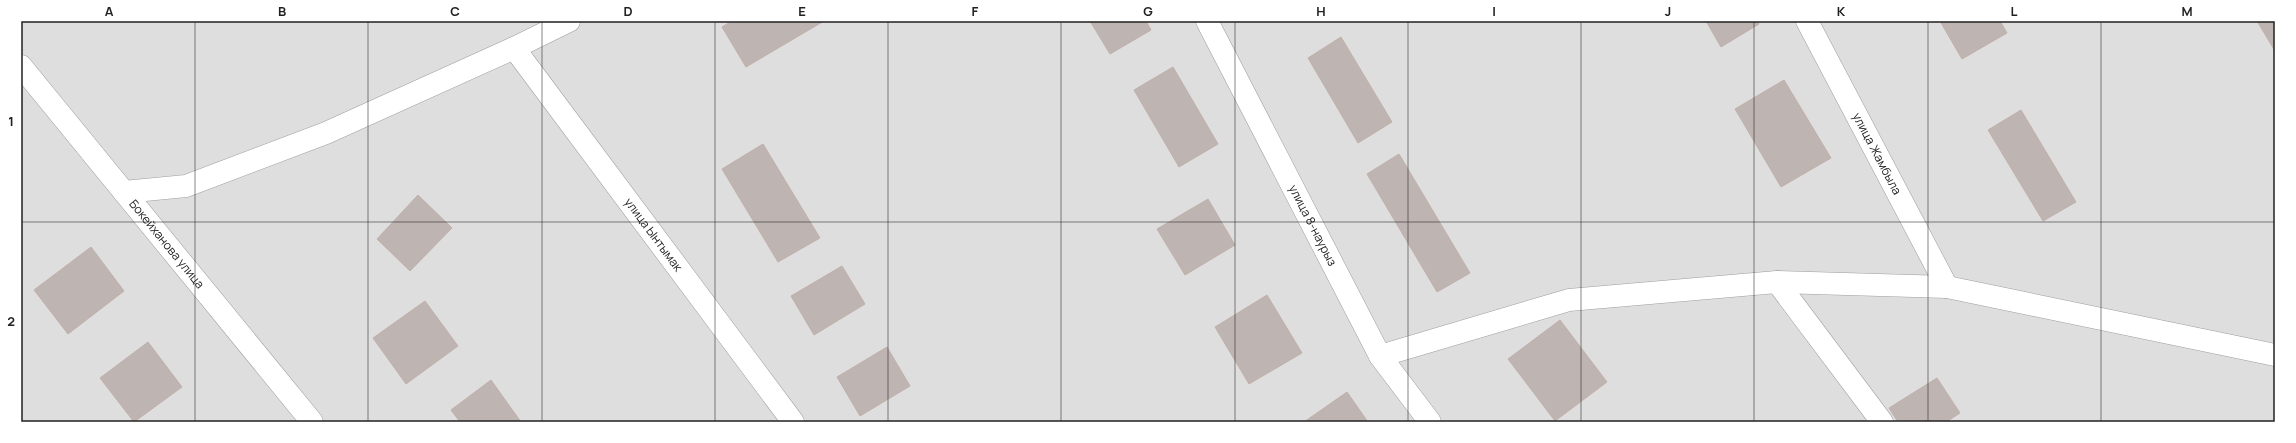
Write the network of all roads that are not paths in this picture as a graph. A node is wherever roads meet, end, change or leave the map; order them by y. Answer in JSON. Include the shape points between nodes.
{"nodes":[{"id":1,"x":569,"y":21,"type":"edge"},
{"id":2,"x":1207,"y":21,"type":"edge"},
{"id":3,"x":1807,"y":21,"type":"edge"},
{"id":4,"x":514,"y":48,"type":"junction"},
{"id":5,"x":21,"y":66,"type":"edge"},
{"id":6,"x":124,"y":192,"type":"junction"},
{"id":7,"x":1777,"y":282,"type":"junction"},
{"id":8,"x":1947,"y":287,"type":"junction"},
{"id":9,"x":2275,"y":355,"type":"edge"},
{"id":10,"x":1380,"y":356,"type":"junction"},
{"id":11,"x":312,"y":422,"type":"edge"},
{"id":12,"x":793,"y":422,"type":"edge"},
{"id":13,"x":1430,"y":422,"type":"edge"},
{"id":14,"x":1882,"y":422,"type":"edge"}],
"edges":[{"from":1,"to":4,"type":"street"},
{"from":2,"to":10,"type":"street","name":"улица 8-наурыз"},
{"from":3,"to":8,"type":"street","name":"улица Жамбыла"},
{"from":4,"to":6,"type":"street","via":[[326,133],[186,186]]},
{"from":4,"to":12,"type":"street","name":"улица Ынтымак"},
{"from":5,"to":6,"type":"street","name":"Бокейханова улица"},
{"from":6,"to":11,"type":"street","name":"Бокейханова улица"},
{"from":7,"to":8,"type":"street"},
{"from":7,"to":10,"type":"street","via":[[1569,300]]},
{"from":7,"to":14,"type":"street"},
{"from":8,"to":9,"type":"street"},
{"from":10,"to":13,"type":"street","name":"улица 8-наурыз"}]}
